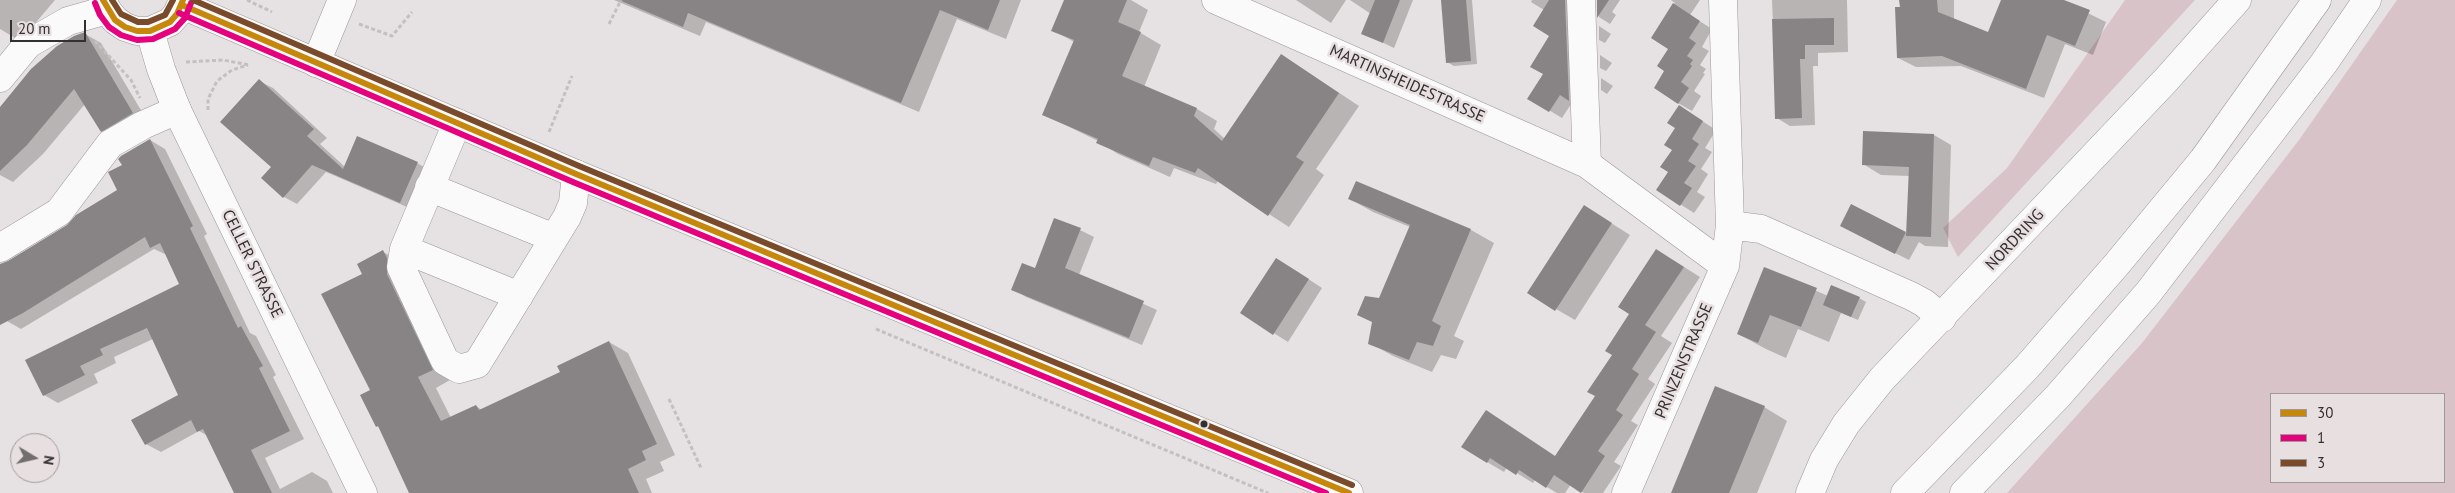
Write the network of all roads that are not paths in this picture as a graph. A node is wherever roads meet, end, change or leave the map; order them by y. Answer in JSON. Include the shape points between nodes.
{"nodes":[{"id":1,"x":1581,"y":0,"type":"edge"},
{"id":2,"x":1722,"y":0,"type":"edge"},
{"id":3,"x":2238,"y":0,"type":"edge"},
{"id":4,"x":2317,"y":0,"type":"edge"},
{"id":5,"x":2367,"y":0,"type":"edge"},
{"id":6,"x":183,"y":2,"type":"edge"},
{"id":7,"x":1224,"y":2,"type":"edge"},
{"id":8,"x":105,"y":5,"type":"edge"},
{"id":9,"x":339,"y":7,"type":"edge"},
{"id":10,"x":150,"y":31,"type":"junction"},
{"id":11,"x":316,"y":63,"type":"junction"},
{"id":12,"x":0,"y":78,"type":"edge"},
{"id":13,"x":178,"y":110,"type":"junction"},
{"id":14,"x":457,"y":123,"type":"junction"},
{"id":15,"x":1586,"y":164,"type":"junction"},
{"id":16,"x":576,"y":174,"type":"junction"},
{"id":17,"x":429,"y":187,"type":"junction"},
{"id":18,"x":1730,"y":225,"type":"junction"},
{"id":19,"x":554,"y":238,"type":"junction"},
{"id":20,"x":0,"y":248,"type":"edge"},
{"id":21,"x":404,"y":249,"type":"junction"},
{"id":22,"x":1725,"y":266,"type":"junction"},
{"id":23,"x":518,"y":296,"type":"junction"},
{"id":24,"x":1942,"y":318,"type":"junction"},
{"id":25,"x":363,"y":493,"type":"edge"},
{"id":26,"x":1349,"y":493,"type":"edge"},
{"id":27,"x":1626,"y":493,"type":"edge"},
{"id":28,"x":1810,"y":493,"type":"edge"},
{"id":29,"x":1904,"y":493,"type":"edge"},
{"id":30,"x":1964,"y":493,"type":"edge"}],
"edges":[{"from":1,"to":15,"type":"main road"},
{"from":2,"to":18,"type":"main road","name":"PRINZENSTRASSE"},
{"from":3,"to":24,"type":"main road","name":"NORDRING"},
{"from":4,"to":29,"type":"main road","via":[[2203,160],[2117,264],[2027,367]]},
{"from":5,"to":30,"type":"main road","via":[[2282,118],[2148,292],[2058,396]]},
{"from":6,"to":10,"type":"main road","via":[[170,22]]},
{"from":6,"to":11,"type":"main road"},
{"from":7,"to":15,"type":"main road","name":"MARTINSHEIDESTRASSE"},
{"from":8,"to":10,"type":"main road","via":[[125,28]]},
{"from":8,"to":12,"type":"main road","via":[[28,44]]},
{"from":9,"to":11,"type":"main road"},
{"from":10,"to":13,"type":"main road","name":"CELLER STRASSE"},
{"from":11,"to":14,"type":"main road"},
{"from":13,"to":20,"type":"main road","via":[[110,144],[59,212]]},
{"from":13,"to":25,"type":"main road","name":"CELLER STRASSE"},
{"from":14,"to":16,"type":"main road"},
{"from":14,"to":17,"type":"main road"},
{"from":15,"to":22,"type":"main road","name":"MARTINSHEIDESTRASSE"},
{"from":16,"to":19,"type":"main road","via":[[573,204]]},
{"from":16,"to":26,"type":"main road"},
{"from":17,"to":19,"type":"main road"},
{"from":17,"to":21,"type":"main road"},
{"from":18,"to":22,"type":"main road","name":"PRINZENSTRASSE"},
{"from":18,"to":24,"type":"main road","via":[[1761,229],[1911,296]]},
{"from":19,"to":23,"type":"main road"},
{"from":21,"to":23,"type":"main road"},
{"from":21,"to":23,"type":"main road","via":[[401,267],[445,360],[459,370],[477,364]]},
{"from":22,"to":27,"type":"main road","name":"PRINZENSTRASSE"},
{"from":24,"to":28,"type":"main road","name":"NORDRING","via":[[1882,379],[1846,424],[1824,460]]}]}
